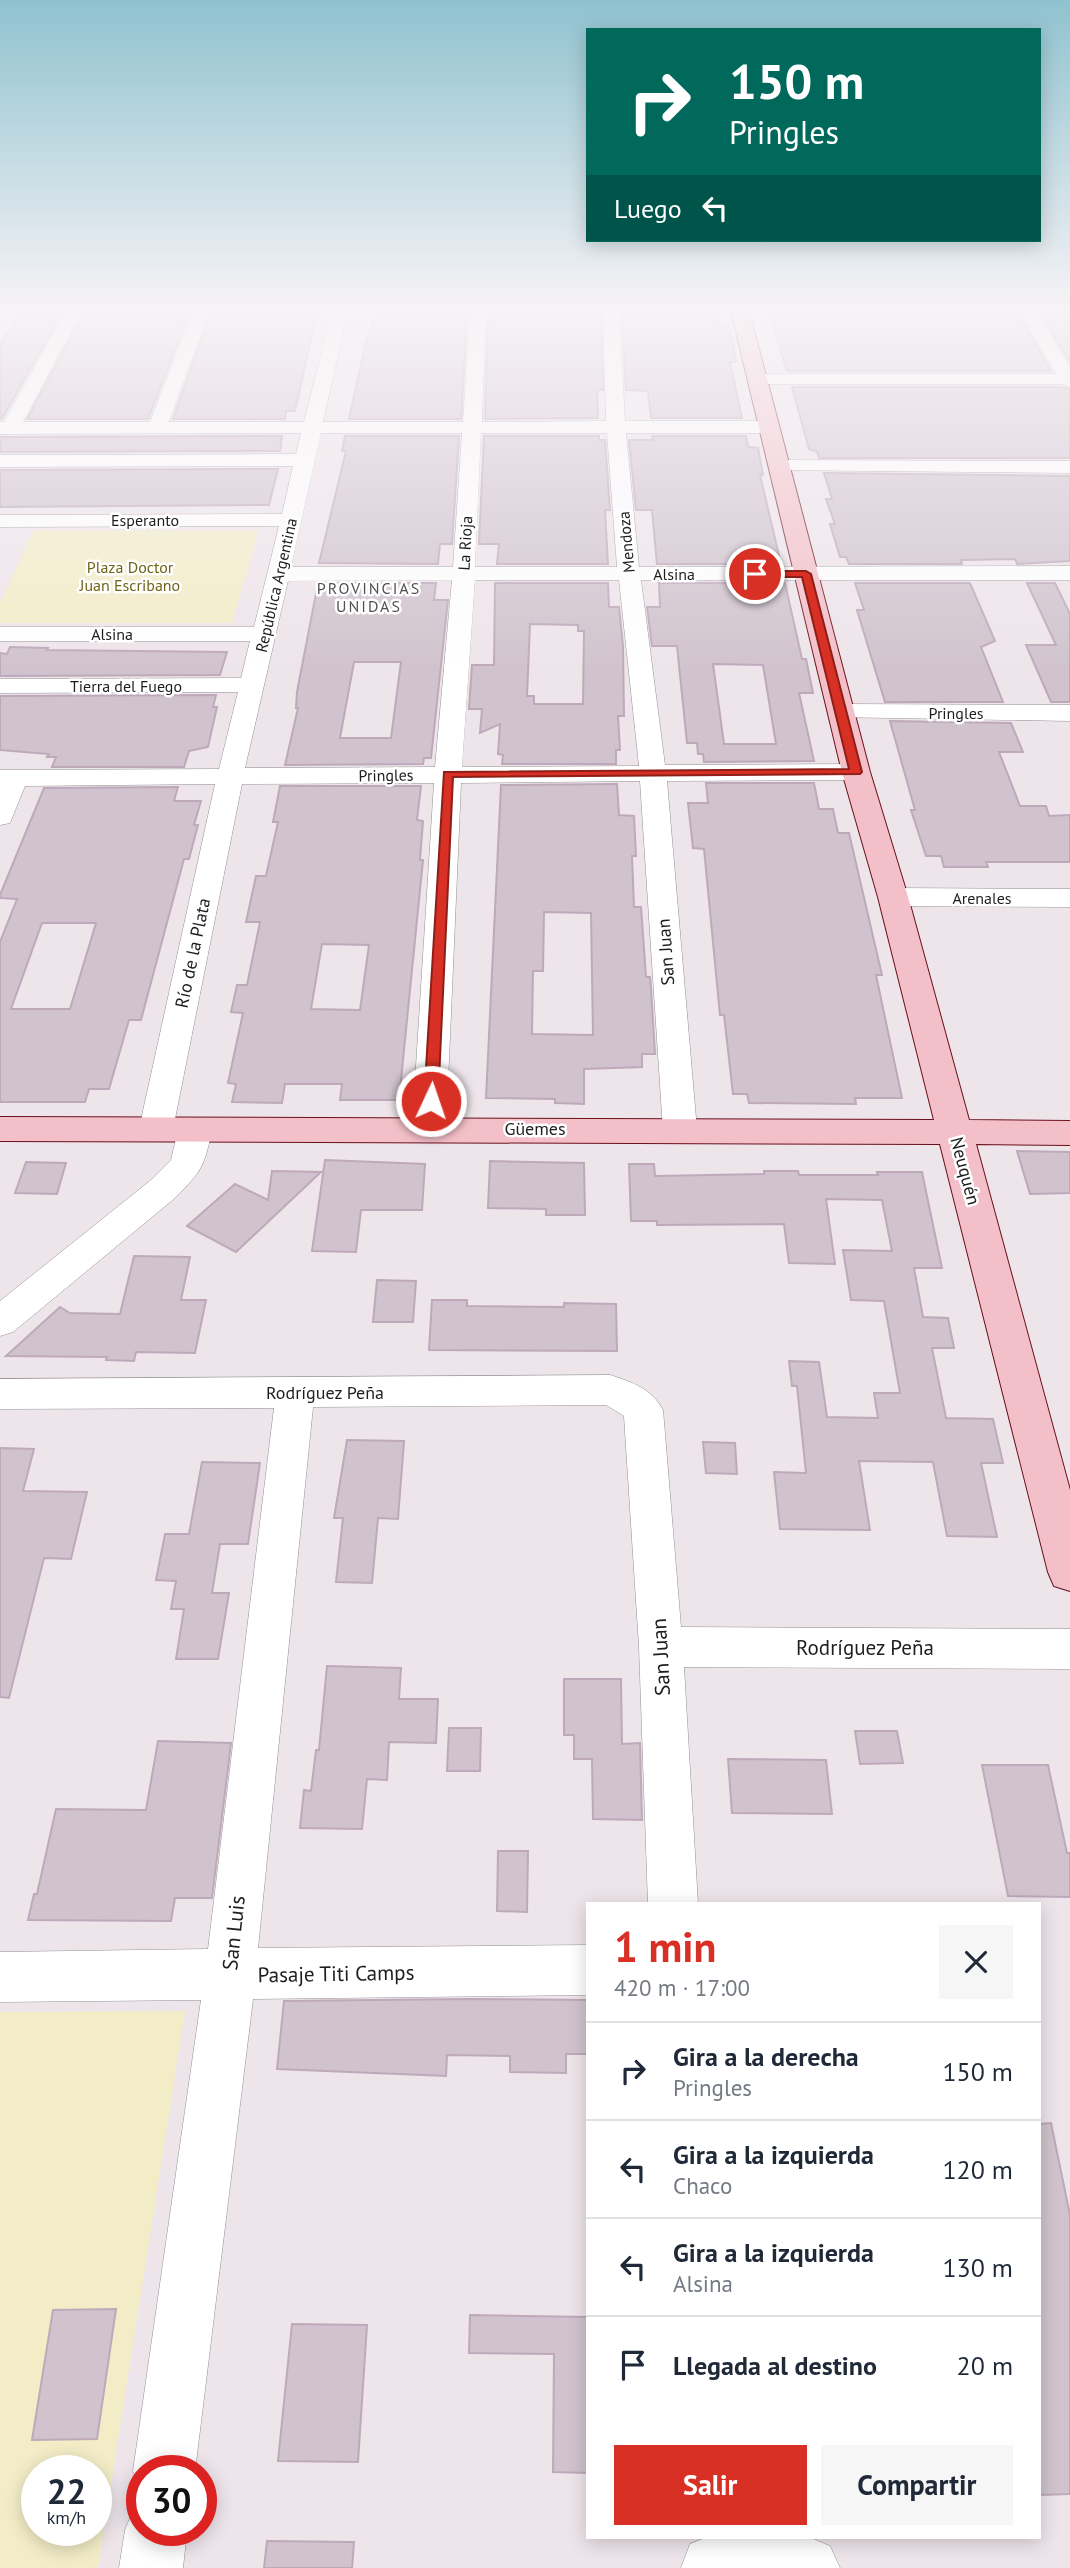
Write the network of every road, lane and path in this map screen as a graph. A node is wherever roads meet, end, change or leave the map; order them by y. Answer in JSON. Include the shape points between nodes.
{"nodes":[{"id":1,"x":311,"y":431,"type":"edge"},
{"id":2,"x":471,"y":431,"type":"edge"},
{"id":3,"x":616,"y":431,"type":"edge"},
{"id":4,"x":771,"y":431,"type":"edge"},
{"id":5,"x":304,"y":460,"type":"junction"},
{"id":6,"x":0,"y":461,"type":"edge"},
{"id":7,"x":780,"y":466,"type":"junction"},
{"id":8,"x":1070,"y":467,"type":"edge"},
{"id":9,"x":290,"y":520,"type":"junction"},
{"id":10,"x":0,"y":521,"type":"edge"},
{"id":11,"x":1070,"y":573,"type":"edge"},
{"id":12,"x":464,"y":574,"type":"junction"},
{"id":13,"x":629,"y":574,"type":"junction"},
{"id":14,"x":806,"y":574,"type":"junction"},
{"id":15,"x":278,"y":575,"type":"junction"},
{"id":16,"x":0,"y":634,"type":"edge"},
{"id":17,"x":265,"y":634,"type":"junction"},
{"id":18,"x":252,"y":685,"type":"junction"},
{"id":19,"x":0,"y":686,"type":"edge"},
{"id":20,"x":841,"y":712,"type":"junction"},
{"id":21,"x":1070,"y":713,"type":"edge"},
{"id":22,"x":856,"y":772,"type":"junction"},
{"id":23,"x":653,"y":773,"type":"junction"},
{"id":24,"x":448,"y":774,"type":"junction"},
{"id":25,"x":230,"y":777,"type":"junction"},
{"id":26,"x":8,"y":778,"type":"edge"},
{"id":27,"x":0,"y":817,"type":"edge"},
{"id":28,"x":893,"y":897,"type":"junction"},
{"id":29,"x":1070,"y":898,"type":"edge"},
{"id":30,"x":0,"y":1129,"type":"edge"},
{"id":31,"x":156,"y":1129,"type":"junction"},
{"id":32,"x":429,"y":1129,"type":"junction"},
{"id":33,"x":195,"y":1130,"type":"junction"},
{"id":34,"x":680,"y":1130,"type":"junction"},
{"id":35,"x":955,"y":1131,"type":"junction"},
{"id":36,"x":1070,"y":1133,"type":"edge"},
{"id":37,"x":0,"y":1322,"type":"edge"},
{"id":38,"x":295,"y":1393,"type":"junction"},
{"id":39,"x":0,"y":1394,"type":"edge"},
{"id":40,"x":643,"y":1410,"type":"joint"},
{"id":41,"x":1070,"y":1572,"type":"edge"},
{"id":42,"x":661,"y":1647,"type":"junction"},
{"id":43,"x":1070,"y":1650,"type":"edge"},
{"id":44,"x":673,"y":1902,"type":"edge"},
{"id":45,"x":586,"y":1970,"type":"edge"},
{"id":46,"x":230,"y":1976,"type":"junction"},
{"id":47,"x":0,"y":1977,"type":"edge"},
{"id":48,"x":166,"y":2455,"type":"edge"},
{"id":49,"x":154,"y":2546,"type":"edge"},
{"id":50,"x":711,"y":2557,"type":"edge"},
{"id":51,"x":151,"y":2568,"type":"edge"},
{"id":52,"x":808,"y":2568,"type":"edge"}],
"edges":[{"from":1,"to":5,"type":"street","name":"República Argentina"},
{"from":2,"to":12,"type":"street","name":"La Rioja"},
{"from":3,"to":13,"type":"street","name":"Mendoza"},
{"from":4,"to":7,"type":"main road","name":"Neuquén"},
{"from":5,"to":6,"type":"street"},
{"from":5,"to":9,"type":"street","name":"República Argentina"},
{"from":7,"to":8,"type":"street"},
{"from":7,"to":14,"type":"main road","name":"Neuquén"},
{"from":9,"to":10,"type":"street","name":"Esperanto"},
{"from":9,"to":15,"type":"street","name":"República Argentina"},
{"from":11,"to":14,"type":"street","name":"Alsina"},
{"from":12,"to":13,"type":"street","name":"Alsina"},
{"from":12,"to":15,"type":"street","name":"Alsina"},
{"from":12,"to":24,"type":"street","name":"La Rioja"},
{"from":13,"to":14,"type":"street","name":"Alsina"},
{"from":13,"to":23,"type":"street","name":"Mendoza"},
{"from":14,"to":20,"type":"main road","name":"Neuquén"},
{"from":15,"to":17,"type":"street","name":"República Argentina"},
{"from":16,"to":17,"type":"street","name":"Alsina"},
{"from":17,"to":18,"type":"street","name":"República Argentina"},
{"from":18,"to":19,"type":"street","name":"Tierra del Fuego"},
{"from":18,"to":25,"type":"street","name":"República Argentina"},
{"from":20,"to":21,"type":"street","name":"Pringles"},
{"from":20,"to":22,"type":"main road","name":"Neuquén"},
{"from":22,"to":23,"type":"street","name":"Pringles"},
{"from":22,"to":28,"type":"main road","name":"Neuquén"},
{"from":23,"to":24,"type":"street","name":"Pringles"},
{"from":23,"to":34,"type":"street","name":"San Juan"},
{"from":24,"to":25,"type":"street","name":"Pringles"},
{"from":24,"to":32,"type":"street"},
{"from":25,"to":26,"type":"street","name":"Pringles"},
{"from":25,"to":31,"type":"street","name":"Río de la Plata"},
{"from":26,"to":27,"type":"street"},
{"from":28,"to":29,"type":"street","name":"Arenales"},
{"from":28,"to":35,"type":"main road","name":"Neuquén"},
{"from":30,"to":31,"type":"main road","name":"Güemes"},
{"from":31,"to":33,"type":"main road","name":"Güemes"},
{"from":32,"to":33,"type":"main road","name":"Güemes"},
{"from":32,"to":34,"type":"main road","name":"Güemes"},
{"from":33,"to":37,"type":"street","via":[[187,1165],[163,1189]]},
{"from":34,"to":35,"type":"main road","name":"Güemes"},
{"from":35,"to":36,"type":"main road","name":"Güemes"},
{"from":35,"to":41,"type":"main road","name":"Neuquén"},
{"from":38,"to":39,"type":"street","name":"Rodríguez Peña"},
{"from":38,"to":40,"type":"street","name":"Rodríguez Peña","via":[[610,1390],[630,1398]]},
{"from":38,"to":46,"type":"street","name":"San Luis"},
{"from":40,"to":42,"type":"street","name":"San Juan"},
{"from":42,"to":43,"type":"street","name":"Rodríguez Peña"},
{"from":42,"to":44,"type":"street","name":"San Juan"},
{"from":45,"to":46,"type":"street","name":"Pasaje Titi Camps"},
{"from":46,"to":47,"type":"street","name":"Pasaje Titi Camps"},
{"from":46,"to":48,"type":"street","name":"San Luis"},
{"from":49,"to":51,"type":"street"},
{"from":50,"to":52,"type":"street"}]}
